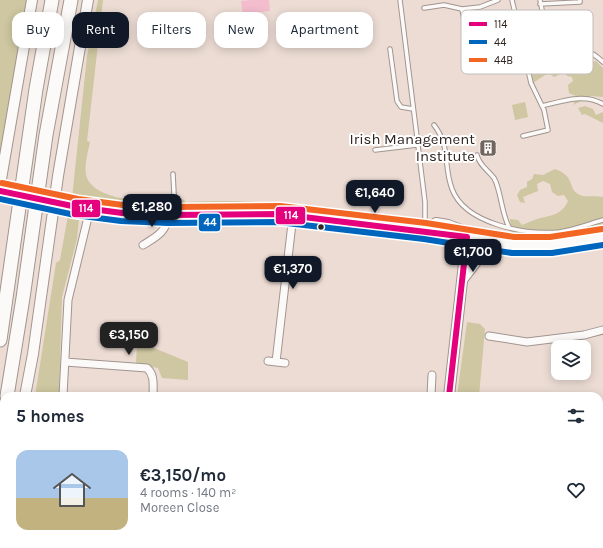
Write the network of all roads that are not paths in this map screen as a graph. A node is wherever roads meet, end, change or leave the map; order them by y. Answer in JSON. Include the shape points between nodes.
{"nodes":[{"id":1,"x":32,"y":0,"type":"edge"},
{"id":2,"x":52,"y":0,"type":"edge"},
{"id":3,"x":71,"y":0,"type":"edge"},
{"id":4,"x":88,"y":0,"type":"edge"},
{"id":5,"x":400,"y":0,"type":"edge"},
{"id":6,"x":498,"y":0,"type":"edge"},
{"id":7,"x":512,"y":0,"type":"edge"},
{"id":8,"x":580,"y":0,"type":"edge"},
{"id":9,"x":566,"y":1,"type":"edge"},
{"id":10,"x":540,"y":2,"type":"edge"},
{"id":11,"x":424,"y":8,"type":"dead end"},
{"id":12,"x":462,"y":10,"type":"joint"},
{"id":13,"x":514,"y":10,"type":"edge"},
{"id":14,"x":390,"y":49,"type":"dead end"},
{"id":15,"x":593,"y":53,"type":"edge"},
{"id":16,"x":603,"y":62,"type":"edge"},
{"id":17,"x":529,"y":74,"type":"edge"},
{"id":18,"x":603,"y":104,"type":"edge"},
{"id":19,"x":542,"y":106,"type":"junction"},
{"id":20,"x":413,"y":109,"type":"junction"},
{"id":21,"x":434,"y":125,"type":"dead end"},
{"id":22,"x":523,"y":136,"type":"dead end"},
{"id":23,"x":417,"y":145,"type":"junction"},
{"id":24,"x":375,"y":150,"type":"dead end"},
{"id":25,"x":477,"y":156,"type":"dead end"},
{"id":26,"x":173,"y":174,"type":"dead end"},
{"id":27,"x":0,"y":185,"type":"edge"},
{"id":28,"x":0,"y":191,"type":"edge"},
{"id":29,"x":90,"y":209,"type":"junction"},
{"id":30,"x":171,"y":215,"type":"junction"},
{"id":31,"x":293,"y":215,"type":"junction"},
{"id":32,"x":603,"y":220,"type":"edge"},
{"id":33,"x":509,"y":227,"type":"junction"},
{"id":34,"x":425,"y":231,"type":"junction"},
{"id":35,"x":467,"y":237,"type":"junction"},
{"id":36,"x":603,"y":238,"type":"edge"},
{"id":37,"x":485,"y":240,"type":"junction"},
{"id":38,"x":512,"y":244,"type":"junction"},
{"id":39,"x":143,"y":245,"type":"dead end"},
{"id":40,"x":10,"y":257,"type":"junction"},
{"id":41,"x":461,"y":282,"type":"junction"},
{"id":42,"x":0,"y":300,"type":"edge"},
{"id":43,"x":603,"y":330,"type":"edge"},
{"id":44,"x":489,"y":336,"type":"dead end"},
{"id":45,"x":0,"y":340,"type":"edge"},
{"id":46,"x":65,"y":362,"type":"junction"},
{"id":47,"x":285,"y":363,"type":"dead end"},
{"id":48,"x":432,"y":375,"type":"dead end"},
{"id":49,"x":8,"y":392,"type":"edge"},
{"id":50,"x":26,"y":392,"type":"edge"},
{"id":51,"x":63,"y":392,"type":"edge"},
{"id":52,"x":153,"y":392,"type":"edge"},
{"id":53,"x":431,"y":392,"type":"edge"},
{"id":54,"x":449,"y":392,"type":"edge"}],
"edges":[{"from":1,"to":27,"type":"main road"},
{"from":2,"to":40,"type":"highway"},
{"from":3,"to":49,"type":"highway","via":[[46,135]]},
{"from":4,"to":50,"type":"main road","via":[[58,176]]},
{"from":5,"to":20,"type":"lane"},
{"from":6,"to":12,"type":"lane"},
{"from":7,"to":13,"type":"lane"},
{"from":8,"to":9,"type":"lane"},
{"from":9,"to":10,"type":"lane"},
{"from":11,"to":12,"type":"lane","via":[[444,5]]},
{"from":14,"to":20,"type":"lane","via":[[397,101],[401,107]]},
{"from":15,"to":16,"type":"lane"},
{"from":17,"to":19,"type":"lane"},
{"from":18,"to":19,"type":"lane","via":[[594,99],[582,98]]},
{"from":19,"to":22,"type":"lane","via":[[548,130]]},
{"from":20,"to":23,"type":"lane"},
{"from":21,"to":33,"type":"lane","via":[[442,137],[448,178],[460,204],[476,216]]},
{"from":23,"to":24,"type":"lane"},
{"from":23,"to":34,"type":"lane","via":[[425,202]]},
{"from":25,"to":33,"type":"lane","via":[[495,180]]},
{"from":26,"to":30,"type":"lane"},
{"from":28,"to":29,"type":"main road","bridge":true},
{"from":29,"to":30,"type":"main road"},
{"from":29,"to":46,"type":"street","via":[[72,278],[67,311]]},
{"from":30,"to":31,"type":"main road"},
{"from":30,"to":39,"type":"street","via":[[163,232]]},
{"from":31,"to":34,"type":"main road"},
{"from":31,"to":47,"type":"street","via":[[272,362]]},
{"from":32,"to":33,"type":"lane","via":[[560,232],[530,232]]},
{"from":34,"to":35,"type":"main road"},
{"from":34,"to":37,"type":"main road","via":[[436,223],[448,225]]},
{"from":35,"to":37,"type":"main road"},
{"from":35,"to":41,"type":"main road"},
{"from":36,"to":38,"type":"main road","via":[[551,245]]},
{"from":37,"to":38,"type":"main road"},
{"from":38,"to":41,"type":"main road","via":[[481,255]]},
{"from":40,"to":42,"type":"highway"},
{"from":40,"to":45,"type":"highway"},
{"from":41,"to":54,"type":"main road"},
{"from":43,"to":44,"type":"street","via":[[527,342]]},
{"from":46,"to":51,"type":"street"},
{"from":46,"to":52,"type":"street","via":[[147,368],[153,378]]},
{"from":48,"to":53,"type":"street"}]}
